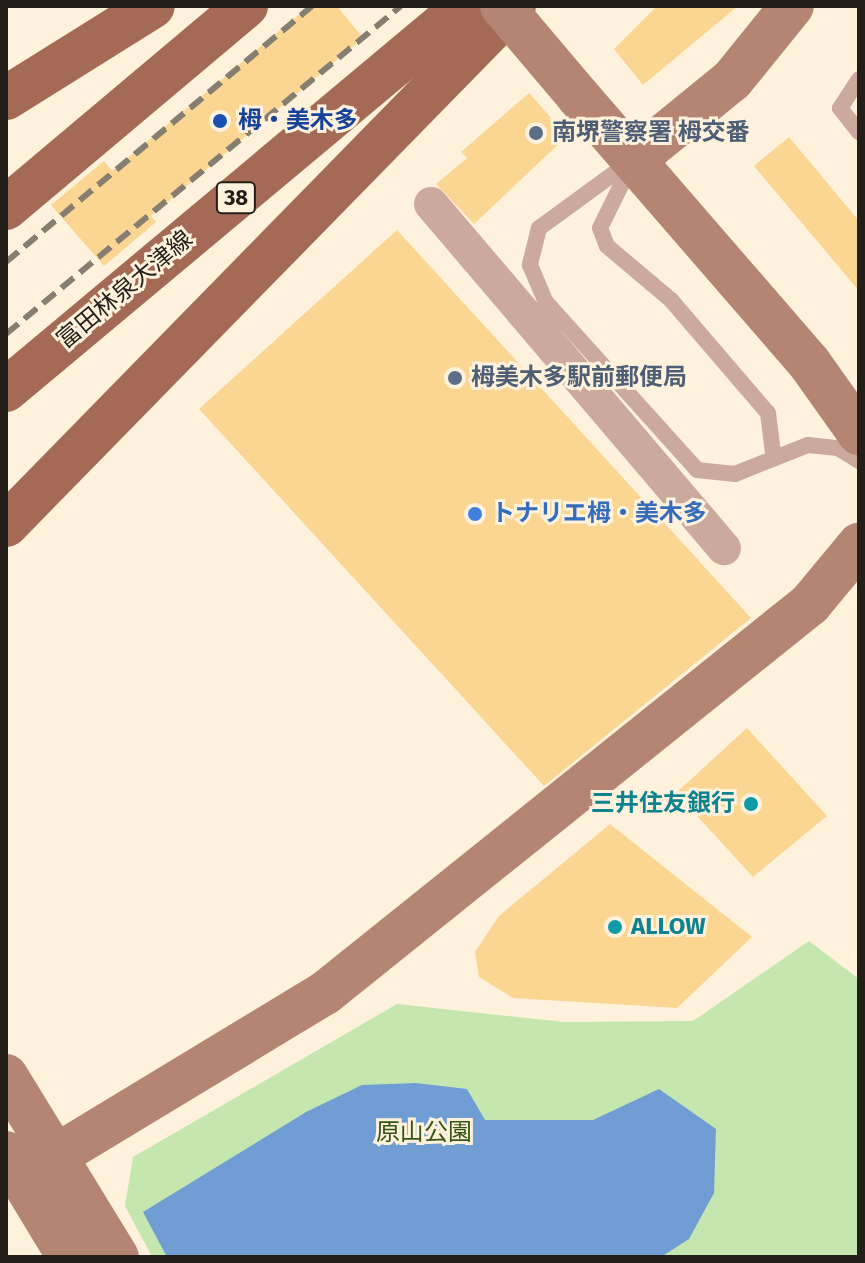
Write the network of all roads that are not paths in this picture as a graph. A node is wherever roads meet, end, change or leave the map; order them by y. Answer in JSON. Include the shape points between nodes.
{"nodes":[{"id":1,"x":153,"y":6,"type":"edge"},
{"id":2,"x":246,"y":6,"type":"edge"},
{"id":3,"x":465,"y":6,"type":"edge"},
{"id":4,"x":502,"y":6,"type":"edge"},
{"id":5,"x":514,"y":6,"type":"edge"},
{"id":6,"x":792,"y":6,"type":"edge"},
{"id":7,"x":859,"y":79,"type":"edge"},
{"id":8,"x":6,"y":98,"type":"edge"},
{"id":9,"x":859,"y":132,"type":"edge"},
{"id":10,"x":635,"y":159,"type":"junction"},
{"id":11,"x":431,"y":204,"type":"dead end"},
{"id":12,"x":6,"y":208,"type":"edge"},
{"id":13,"x":6,"y":390,"type":"edge"},
{"id":14,"x":859,"y":433,"type":"edge"},
{"id":15,"x":773,"y":453,"type":"junction"},
{"id":16,"x":859,"y":461,"type":"edge"},
{"id":17,"x":6,"y":525,"type":"edge"},
{"id":18,"x":859,"y":545,"type":"edge"},
{"id":19,"x":724,"y":548,"type":"dead end"},
{"id":20,"x":6,"y":1076,"type":"edge"},
{"id":21,"x":27,"y":1161,"type":"edge"},
{"id":22,"x":69,"y":1257,"type":"edge"},
{"id":23,"x":117,"y":1257,"type":"edge"}],
"edges":[{"from":1,"to":8,"type":"main road"},
{"from":2,"to":12,"type":"main road"},
{"from":3,"to":13,"type":"main road","name":"富田林泉大津線","number":"38"},
{"from":4,"to":10,"type":"street","bridge":true},
{"from":5,"to":17,"type":"main road"},
{"from":6,"to":10,"type":"street","via":[[732,80]]},
{"from":7,"to":9,"type":"lane","via":[[840,108]]},
{"from":10,"to":14,"type":"street","via":[[810,364]]},
{"from":10,"to":15,"type":"lane","via":[[600,228],[607,246],[671,300],[768,413]]},
{"from":10,"to":15,"type":"lane","via":[[539,228],[531,246],[534,283],[684,462],[716,476],[735,474]]},
{"from":11,"to":19,"type":"street"},
{"from":15,"to":16,"type":"lane","via":[[808,445],[838,448]]},
{"from":18,"to":21,"type":"street","via":[[810,604],[325,993]]},
{"from":20,"to":21,"type":"street"},
{"from":21,"to":22,"type":"street"},
{"from":21,"to":23,"type":"street"}]}
